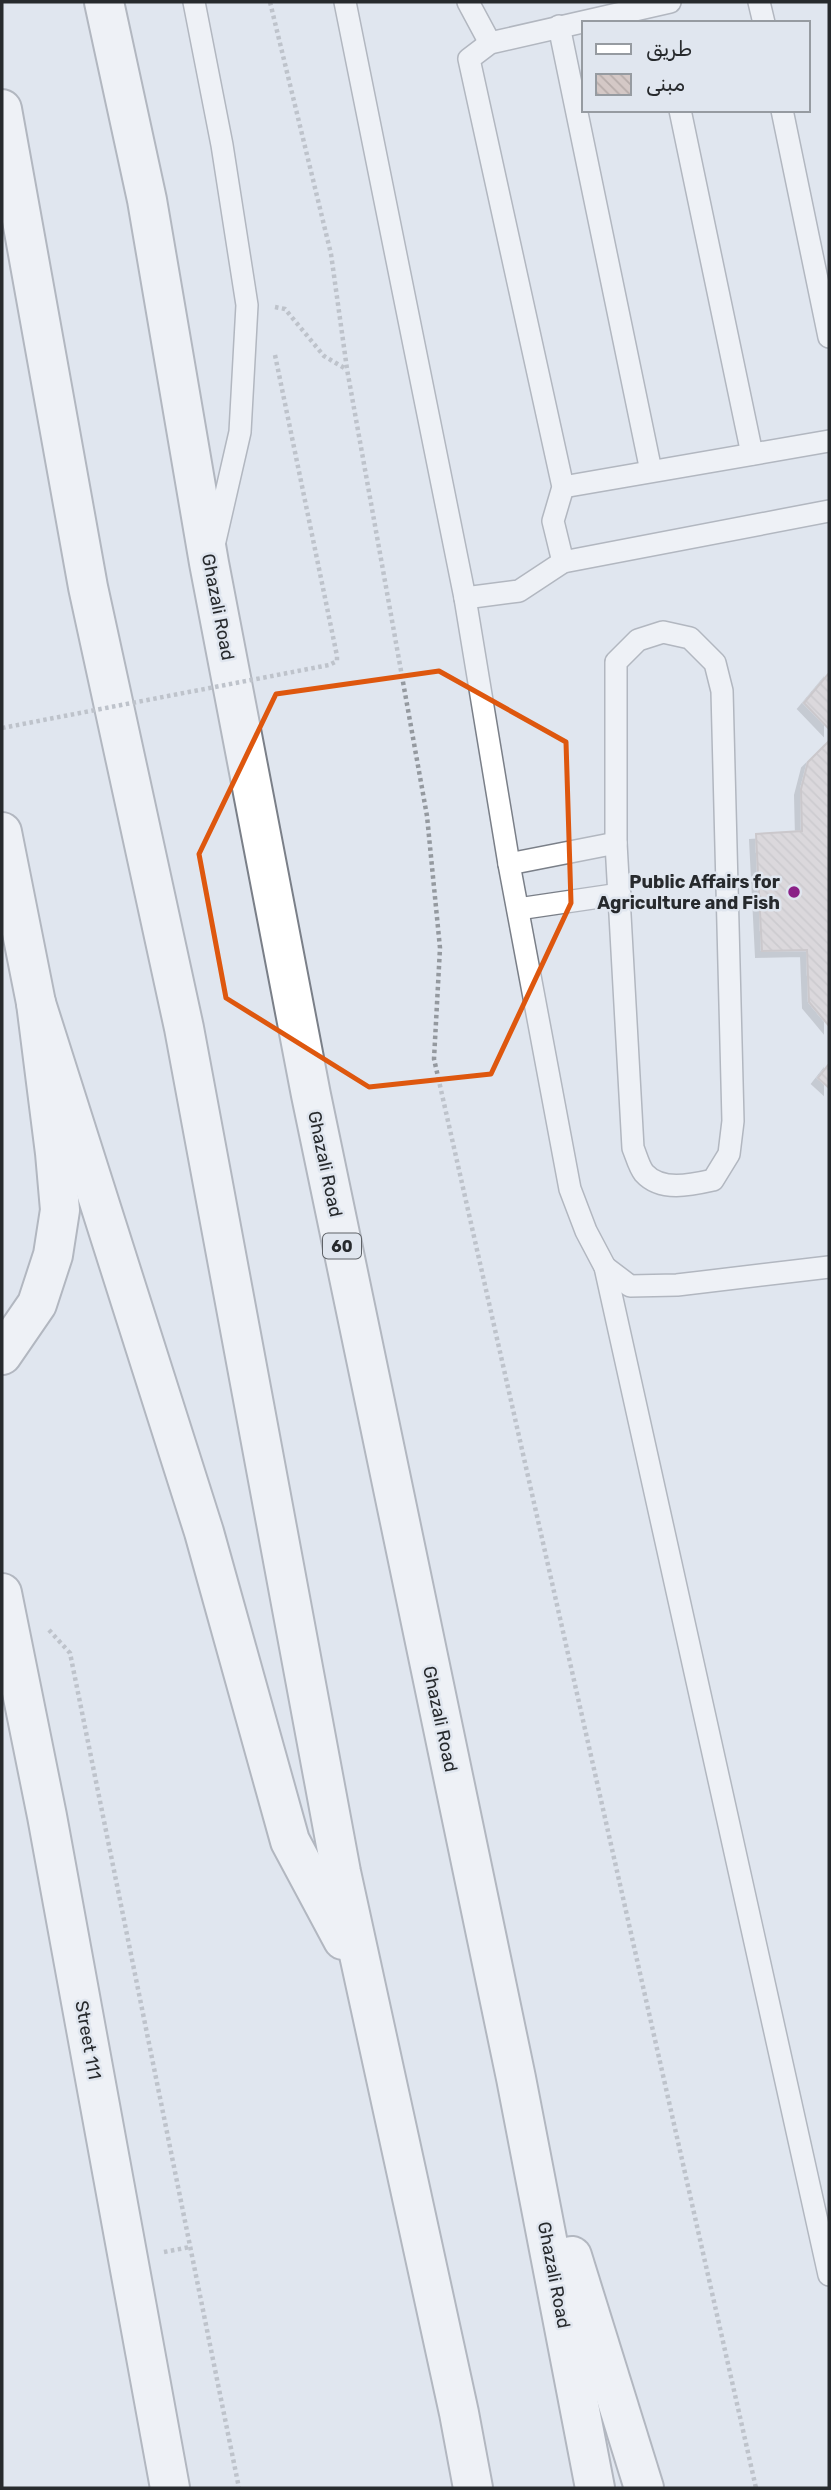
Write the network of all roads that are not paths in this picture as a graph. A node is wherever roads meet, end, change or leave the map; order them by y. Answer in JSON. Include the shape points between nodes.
{"nodes":[{"id":1,"x":104,"y":2,"type":"edge"},
{"id":2,"x":128,"y":2,"type":"edge"},
{"id":3,"x":194,"y":2,"type":"edge"},
{"id":4,"x":345,"y":2,"type":"edge"},
{"id":5,"x":468,"y":2,"type":"edge"},
{"id":6,"x":759,"y":2,"type":"edge"},
{"id":7,"x":664,"y":10,"type":"edge"},
{"id":8,"x":592,"y":21,"type":"edge"},
{"id":9,"x":764,"y":21,"type":"edge"},
{"id":10,"x":582,"y":22,"type":"edge"},
{"id":11,"x":559,"y":26,"type":"junction"},
{"id":12,"x":490,"y":43,"type":"junction"},
{"id":13,"x":2,"y":109,"type":"edge"},
{"id":14,"x":680,"y":112,"type":"edge"},
{"id":15,"x":782,"y":112,"type":"edge"},
{"id":16,"x":6,"y":148,"type":"edge"},
{"id":17,"x":146,"y":200,"type":"junction"},
{"id":18,"x":829,"y":337,"type":"edge"},
{"id":19,"x":829,"y":441,"type":"edge"},
{"id":20,"x":752,"y":454,"type":"junction"},
{"id":21,"x":651,"y":471,"type":"junction"},
{"id":22,"x":563,"y":487,"type":"junction"},
{"id":23,"x":829,"y":512,"type":"edge"},
{"id":24,"x":563,"y":562,"type":"junction"},
{"id":25,"x":209,"y":564,"type":"junction"},
{"id":26,"x":465,"y":598,"type":"junction"},
{"id":27,"x":2,"y":832,"type":"edge"},
{"id":28,"x":616,"y":843,"type":"junction"},
{"id":29,"x":509,"y":864,"type":"junction"},
{"id":30,"x":620,"y":894,"type":"junction"},
{"id":31,"x":518,"y":909,"type":"junction"},
{"id":32,"x":36,"y":1003,"type":"junction"},
{"id":33,"x":605,"y":1267,"type":"junction"},
{"id":34,"x":829,"y":1267,"type":"edge"},
{"id":35,"x":2,"y":1355,"type":"edge"},
{"id":36,"x":2,"y":1592,"type":"edge"},
{"id":37,"x":363,"y":1979,"type":"junction"},
{"id":38,"x":516,"y":2078,"type":"junction"},
{"id":39,"x":829,"y":2275,"type":"edge"},
{"id":40,"x":459,"y":2413,"type":"junction"},
{"id":41,"x":170,"y":2488,"type":"edge"},
{"id":42,"x":464,"y":2488,"type":"edge"},
{"id":43,"x":473,"y":2488,"type":"edge"},
{"id":44,"x":595,"y":2488,"type":"edge"},
{"id":45,"x":644,"y":2488,"type":"edge"}],
"edges":[{"from":1,"to":17,"type":"main road","name":"Ghazali Road","number":"60"},
{"from":2,"to":17,"type":"main road"},
{"from":3,"to":25,"type":"lane","via":[[247,305],[240,432]]},
{"from":4,"to":26,"type":"lane"},
{"from":5,"to":12,"type":"lane"},
{"from":6,"to":9,"type":"lane"},
{"from":7,"to":8,"type":"lane"},
{"from":10,"to":11,"type":"lane"},
{"from":11,"to":12,"type":"lane"},
{"from":11,"to":21,"type":"lane"},
{"from":12,"to":22,"type":"lane","via":[[469,60]]},
{"from":13,"to":16,"type":"main road"},
{"from":14,"to":20,"type":"lane"},
{"from":15,"to":18,"type":"lane"},
{"from":16,"to":37,"type":"main road","via":[[88,587],[184,1028]]},
{"from":17,"to":25,"type":"main road","name":"Ghazali Road","number":"60"},
{"from":19,"to":20,"type":"lane"},
{"from":20,"to":21,"type":"lane"},
{"from":21,"to":22,"type":"lane"},
{"from":22,"to":24,"type":"lane","via":[[552,521]]},
{"from":23,"to":24,"type":"lane"},
{"from":24,"to":26,"type":"lane","via":[[519,591]]},
{"from":25,"to":38,"type":"main road","name":"Ghazali Road","number":"60","via":[[317,1122]]},
{"from":26,"to":29,"type":"lane"},
{"from":27,"to":32,"type":"main road"},
{"from":28,"to":29,"type":"lane"},
{"from":28,"to":30,"type":"lane"},
{"from":28,"to":30,"type":"lane","via":[[616,662],[638,640],[663,632],[690,638],[715,663],[722,691],[733,1121],[729,1154],[713,1180],[686,1186],[662,1183],[643,1173],[633,1148]]},
{"from":29,"to":31,"type":"lane"},
{"from":30,"to":31,"type":"lane"},
{"from":31,"to":33,"type":"lane","via":[[570,1189]]},
{"from":32,"to":35,"type":"main road","via":[[60,1210],[53,1255],[37,1304]]},
{"from":32,"to":37,"type":"main road","via":[[204,1532],[290,1841]]},
{"from":33,"to":34,"type":"lane","via":[[630,1286]]},
{"from":33,"to":39,"type":"lane"},
{"from":36,"to":41,"type":"main road","name":"Street 111"},
{"from":37,"to":40,"type":"main road"},
{"from":38,"to":44,"type":"main road","name":"Ghazali Road","number":"60"},
{"from":38,"to":45,"type":"main road"},
{"from":40,"to":42,"type":"main road"},
{"from":40,"to":43,"type":"main road"}]}
